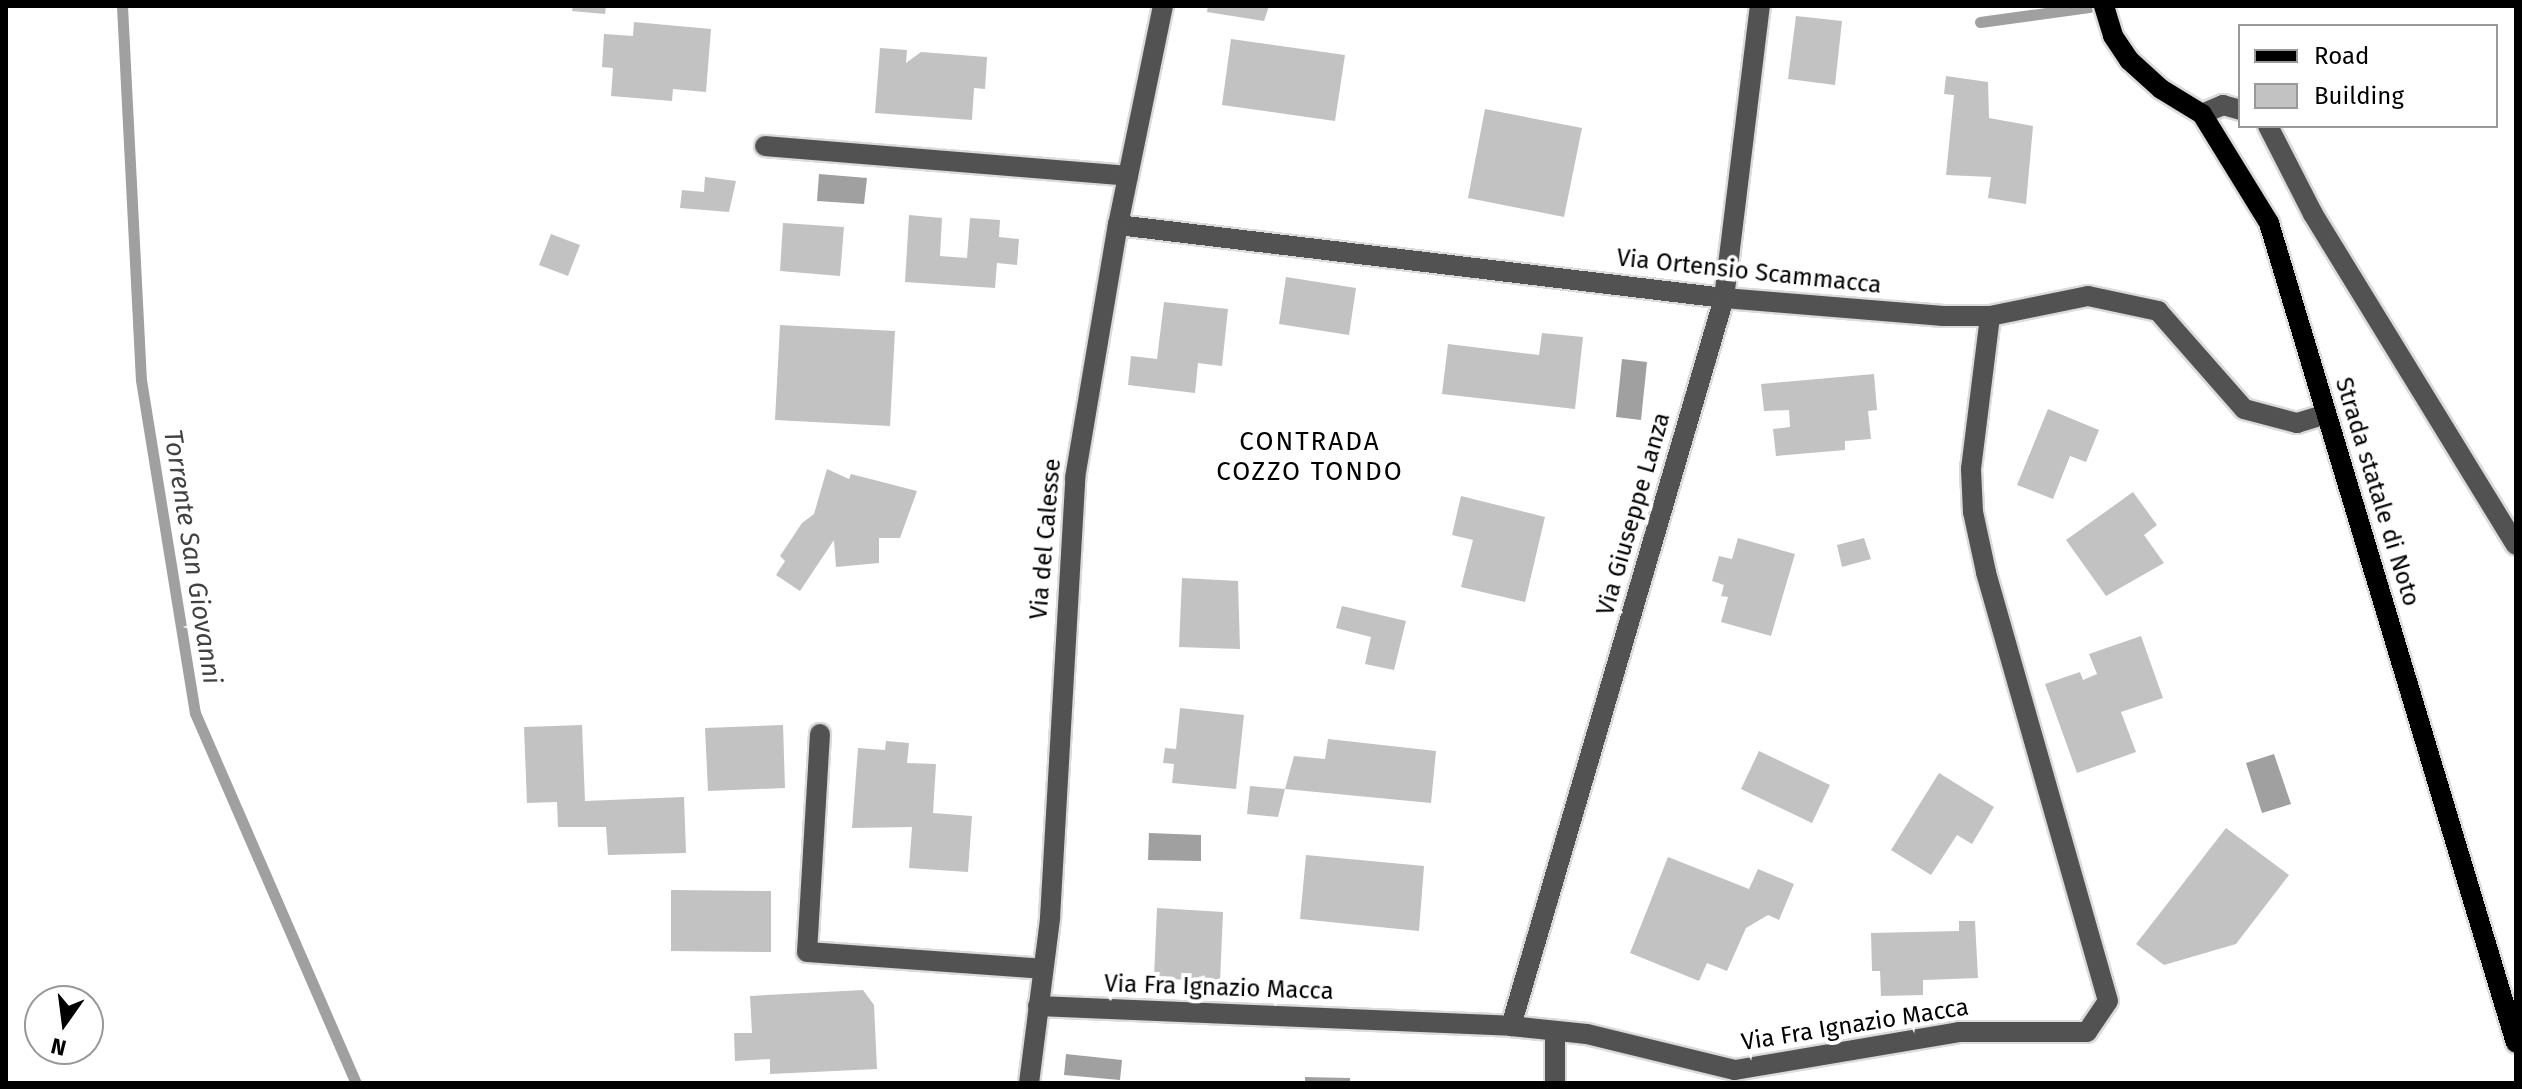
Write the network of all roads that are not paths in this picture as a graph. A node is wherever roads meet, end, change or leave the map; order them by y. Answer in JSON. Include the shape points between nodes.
{"nodes":[{"id":1,"x":1163,"y":6,"type":"edge"},
{"id":2,"x":1760,"y":6,"type":"edge"},
{"id":3,"x":2104,"y":6,"type":"edge"},
{"id":4,"x":2238,"y":109,"type":"edge"},
{"id":5,"x":2202,"y":114,"type":"junction"},
{"id":6,"x":2269,"y":128,"type":"edge"},
{"id":7,"x":765,"y":146,"type":"dead end"},
{"id":8,"x":1128,"y":176,"type":"junction"},
{"id":9,"x":1118,"y":225,"type":"junction"},
{"id":10,"x":1724,"y":298,"type":"junction"},
{"id":11,"x":1990,"y":316,"type":"junction"},
{"id":12,"x":2326,"y":414,"type":"junction"},
{"id":13,"x":2516,"y":545,"type":"edge"},
{"id":14,"x":820,"y":734,"type":"dead end"},
{"id":15,"x":1042,"y":969,"type":"junction"},
{"id":16,"x":1038,"y":1006,"type":"junction"},
{"id":17,"x":1511,"y":1026,"type":"junction"},
{"id":18,"x":1555,"y":1032,"type":"junction"},
{"id":19,"x":2516,"y":1043,"type":"edge"},
{"id":20,"x":1029,"y":1083,"type":"edge"},
{"id":21,"x":1555,"y":1083,"type":"edge"}],
"edges":[{"from":1,"to":8,"type":"street","name":"Via del Calesse"},
{"from":2,"to":10,"type":"street","name":"Via Giuseppe Lanza"},
{"from":3,"to":5,"type":"main road","name":"Strada statale di Noto","via":[[2113,36],[2129,60],[2161,89]]},
{"from":4,"to":5,"type":"street","via":[[2223,105]]},
{"from":5,"to":12,"type":"main road","name":"Strada statale di Noto","via":[[2269,223]]},
{"from":6,"to":13,"type":"street","via":[[2313,214]]},
{"from":7,"to":8,"type":"street"},
{"from":8,"to":9,"type":"street","name":"Via del Calesse"},
{"from":9,"to":10,"type":"street","name":"Via Ortensio Scammacca"},
{"from":9,"to":15,"type":"street","name":"Via del Calesse","via":[[1075,478],[1050,918]]},
{"from":10,"to":11,"type":"street","name":"Via Ortensio Scammacca"},
{"from":10,"to":17,"type":"street","name":"Via Giuseppe Lanza"},
{"from":11,"to":12,"type":"street","name":"Via Ortensio Scammacca","via":[[2088,296],[2158,311],[2244,409],[2297,423]]},
{"from":11,"to":18,"type":"street","name":"Via Fra Ignazio Macca","via":[[1971,469],[1973,512],[2108,1001],[2087,1032],[1959,1032],[1735,1070],[1587,1034]]},
{"from":12,"to":19,"type":"main road","name":"Strada statale di Noto"},
{"from":14,"to":15,"type":"street","via":[[807,952]]},
{"from":15,"to":16,"type":"street","name":"Via del Calesse"},
{"from":16,"to":17,"type":"street","name":"Via Fra Ignazio Macca"},
{"from":16,"to":20,"type":"street","name":"Via del Calesse"},
{"from":17,"to":18,"type":"street","name":"Via Fra Ignazio Macca"},
{"from":18,"to":21,"type":"street"}]}
